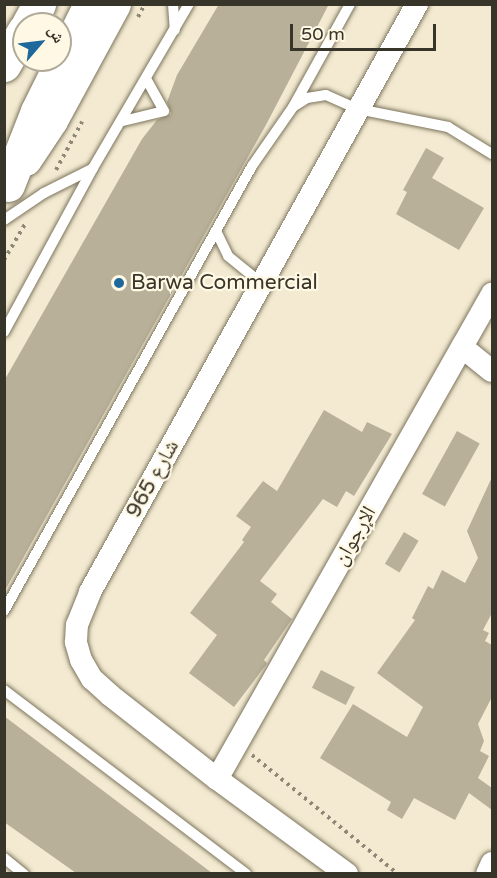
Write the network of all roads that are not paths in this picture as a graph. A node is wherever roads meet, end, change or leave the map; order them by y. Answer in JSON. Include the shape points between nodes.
{"nodes":[{"id":1,"x":90,"y":4,"type":"edge"},
{"id":2,"x":114,"y":4,"type":"edge"},
{"id":3,"x":173,"y":4,"type":"edge"},
{"id":4,"x":189,"y":4,"type":"edge"},
{"id":5,"x":350,"y":4,"type":"edge"},
{"id":6,"x":417,"y":4,"type":"edge"},
{"id":7,"x":175,"y":31,"type":"junction"},
{"id":8,"x":12,"y":51,"type":"edge"},
{"id":9,"x":4,"y":65,"type":"edge"},
{"id":10,"x":147,"y":80,"type":"junction"},
{"id":11,"x":293,"y":107,"type":"junction"},
{"id":12,"x":358,"y":109,"type":"junction"},
{"id":13,"x":123,"y":121,"type":"junction"},
{"id":14,"x":492,"y":154,"type":"edge"},
{"id":15,"x":93,"y":168,"type":"junction"},
{"id":16,"x":6,"y":188,"type":"edge"},
{"id":17,"x":4,"y":220,"type":"edge"},
{"id":18,"x":216,"y":231,"type":"junction"},
{"id":19,"x":261,"y":284,"type":"junction"},
{"id":20,"x":492,"y":294,"type":"edge"},
{"id":21,"x":4,"y":332,"type":"edge"},
{"id":22,"x":462,"y":348,"type":"junction"},
{"id":23,"x":492,"y":371,"type":"edge"},
{"id":24,"x":4,"y":611,"type":"edge"},
{"id":25,"x":4,"y":690,"type":"edge"},
{"id":26,"x":218,"y":779,"type":"junction"},
{"id":27,"x":4,"y":858,"type":"edge"},
{"id":28,"x":492,"y":863,"type":"edge"},
{"id":29,"x":24,"y":873,"type":"edge"},
{"id":30,"x":246,"y":873,"type":"edge"},
{"id":31,"x":347,"y":873,"type":"edge"},
{"id":32,"x":487,"y":873,"type":"edge"}],
"edges":[{"from":1,"to":16,"type":"main road","via":[[37,111]]},
{"from":2,"to":16,"type":"main road","via":[[51,120]]},
{"from":3,"to":7,"type":"lane"},
{"from":4,"to":7,"type":"lane"},
{"from":5,"to":11,"type":"lane"},
{"from":6,"to":12,"type":"street","name":"شارع 965"},
{"from":7,"to":10,"type":"lane"},
{"from":8,"to":9,"type":"main road"},
{"from":10,"to":13,"type":"lane"},
{"from":10,"to":13,"type":"lane","via":[[164,111]]},
{"from":11,"to":12,"type":"lane","via":[[307,98],[326,95]]},
{"from":11,"to":18,"type":"lane","via":[[249,164]]},
{"from":12,"to":14,"type":"lane","via":[[448,127]]},
{"from":12,"to":19,"type":"street","name":"شارع 965"},
{"from":13,"to":15,"type":"lane"},
{"from":15,"to":17,"type":"lane","via":[[35,198]]},
{"from":15,"to":21,"type":"lane"},
{"from":18,"to":19,"type":"lane","via":[[228,256]]},
{"from":18,"to":24,"type":"lane"},
{"from":19,"to":26,"type":"street","name":"شارع 965","via":[[90,592],[76,642],[93,679]]},
{"from":20,"to":22,"type":"street","name":"الإرجوان"},
{"from":22,"to":23,"type":"street"},
{"from":22,"to":26,"type":"street","name":"الإرجوان"},
{"from":25,"to":30,"type":"lane"},
{"from":26,"to":31,"type":"street","name":"شارع 965"},
{"from":27,"to":29,"type":"lane"},
{"from":28,"to":32,"type":"street"}]}
